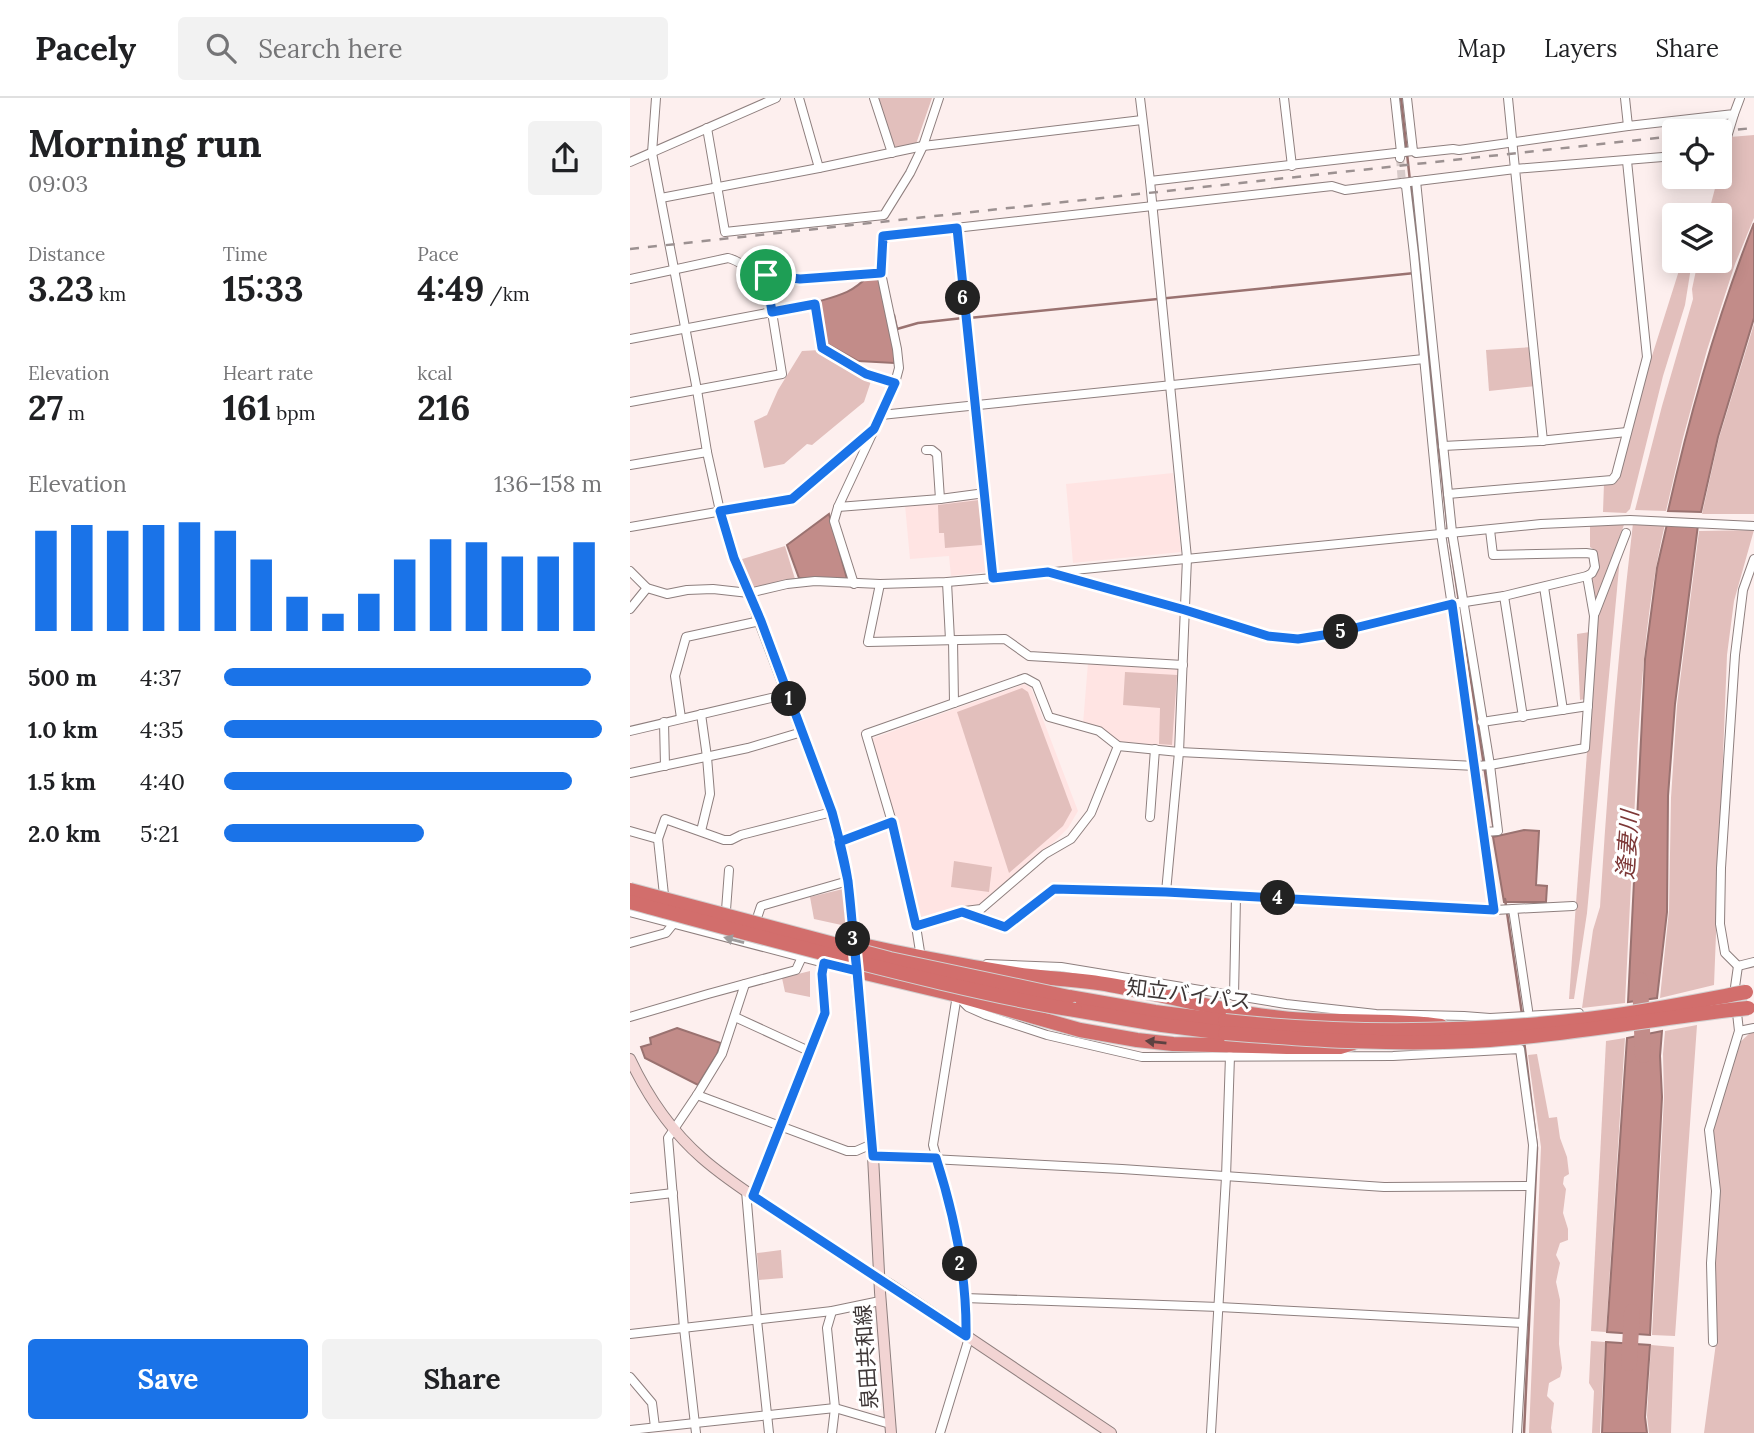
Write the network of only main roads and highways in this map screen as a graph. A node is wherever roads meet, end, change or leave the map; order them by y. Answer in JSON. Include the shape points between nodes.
{"nodes":[{"id":1,"x":749,"y":593,"type":"road end"},
{"id":2,"x":630,"y":888,"type":"edge"},
{"id":3,"x":630,"y":902,"type":"edge"},
{"id":4,"x":853,"y":943,"type":"junction"},
{"id":5,"x":824,"y":963,"type":"road end"},
{"id":6,"x":857,"y":971,"type":"junction"},
{"id":7,"x":1745,"y":989,"type":"edge"},
{"id":8,"x":1072,"y":1004,"type":"junction"},
{"id":9,"x":1748,"y":1009,"type":"edge"},
{"id":10,"x":1225,"y":1027,"type":"junction"},
{"id":11,"x":1466,"y":1030,"type":"junction"},
{"id":12,"x":1357,"y":1041,"type":"junction"},
{"id":13,"x":630,"y":1059,"type":"edge"},
{"id":14,"x":879,"y":1278,"type":"junction"},
{"id":15,"x":890,"y":1429,"type":"edge"},
{"id":16,"x":1111,"y":1433,"type":"edge"}],
"edges":[{"from":1,"to":4,"type":"main road","name":"泉田共和線","via":[[832,812],[848,881]]},
{"from":2,"to":8,"type":"highway","name":"知立バイパス","bridge":true},
{"from":3,"to":8,"type":"highway","name":"知立バイパス","bridge":true,"via":[[1035,1004]]},
{"from":4,"to":6,"type":"main road","name":"泉田共和線"},
{"from":4,"to":11,"type":"highway","via":[[1283,1018],[1423,1023]]},
{"from":5,"to":6,"type":"main road"},
{"from":12,"to":6,"type":"highway","one_way":true,"via":[[1327,1047],[1137,1040],[1080,1030]]},
{"from":6,"to":14,"type":"main road","name":"泉田共和線"},
{"from":7,"to":11,"type":"highway","name":"知立バイパス","bridge":true,"via":[[1588,1019]]},
{"from":8,"to":10,"type":"highway","name":"知立バイパス","via":[[1161,1025]]},
{"from":9,"to":12,"type":"highway","name":"知立バイパス","bridge":true,"via":[[1488,1040]]},
{"from":10,"to":11,"type":"highway","name":"知立バイパス","bridge":true},
{"from":10,"to":12,"type":"highway","name":"知立バイパス","bridge":true},
{"from":13,"to":14,"type":"main road","via":[[674,1129],[701,1157],[749,1194]]},
{"from":14,"to":15,"type":"main road","name":"泉田共和線"},
{"from":14,"to":16,"type":"main road"}]}
